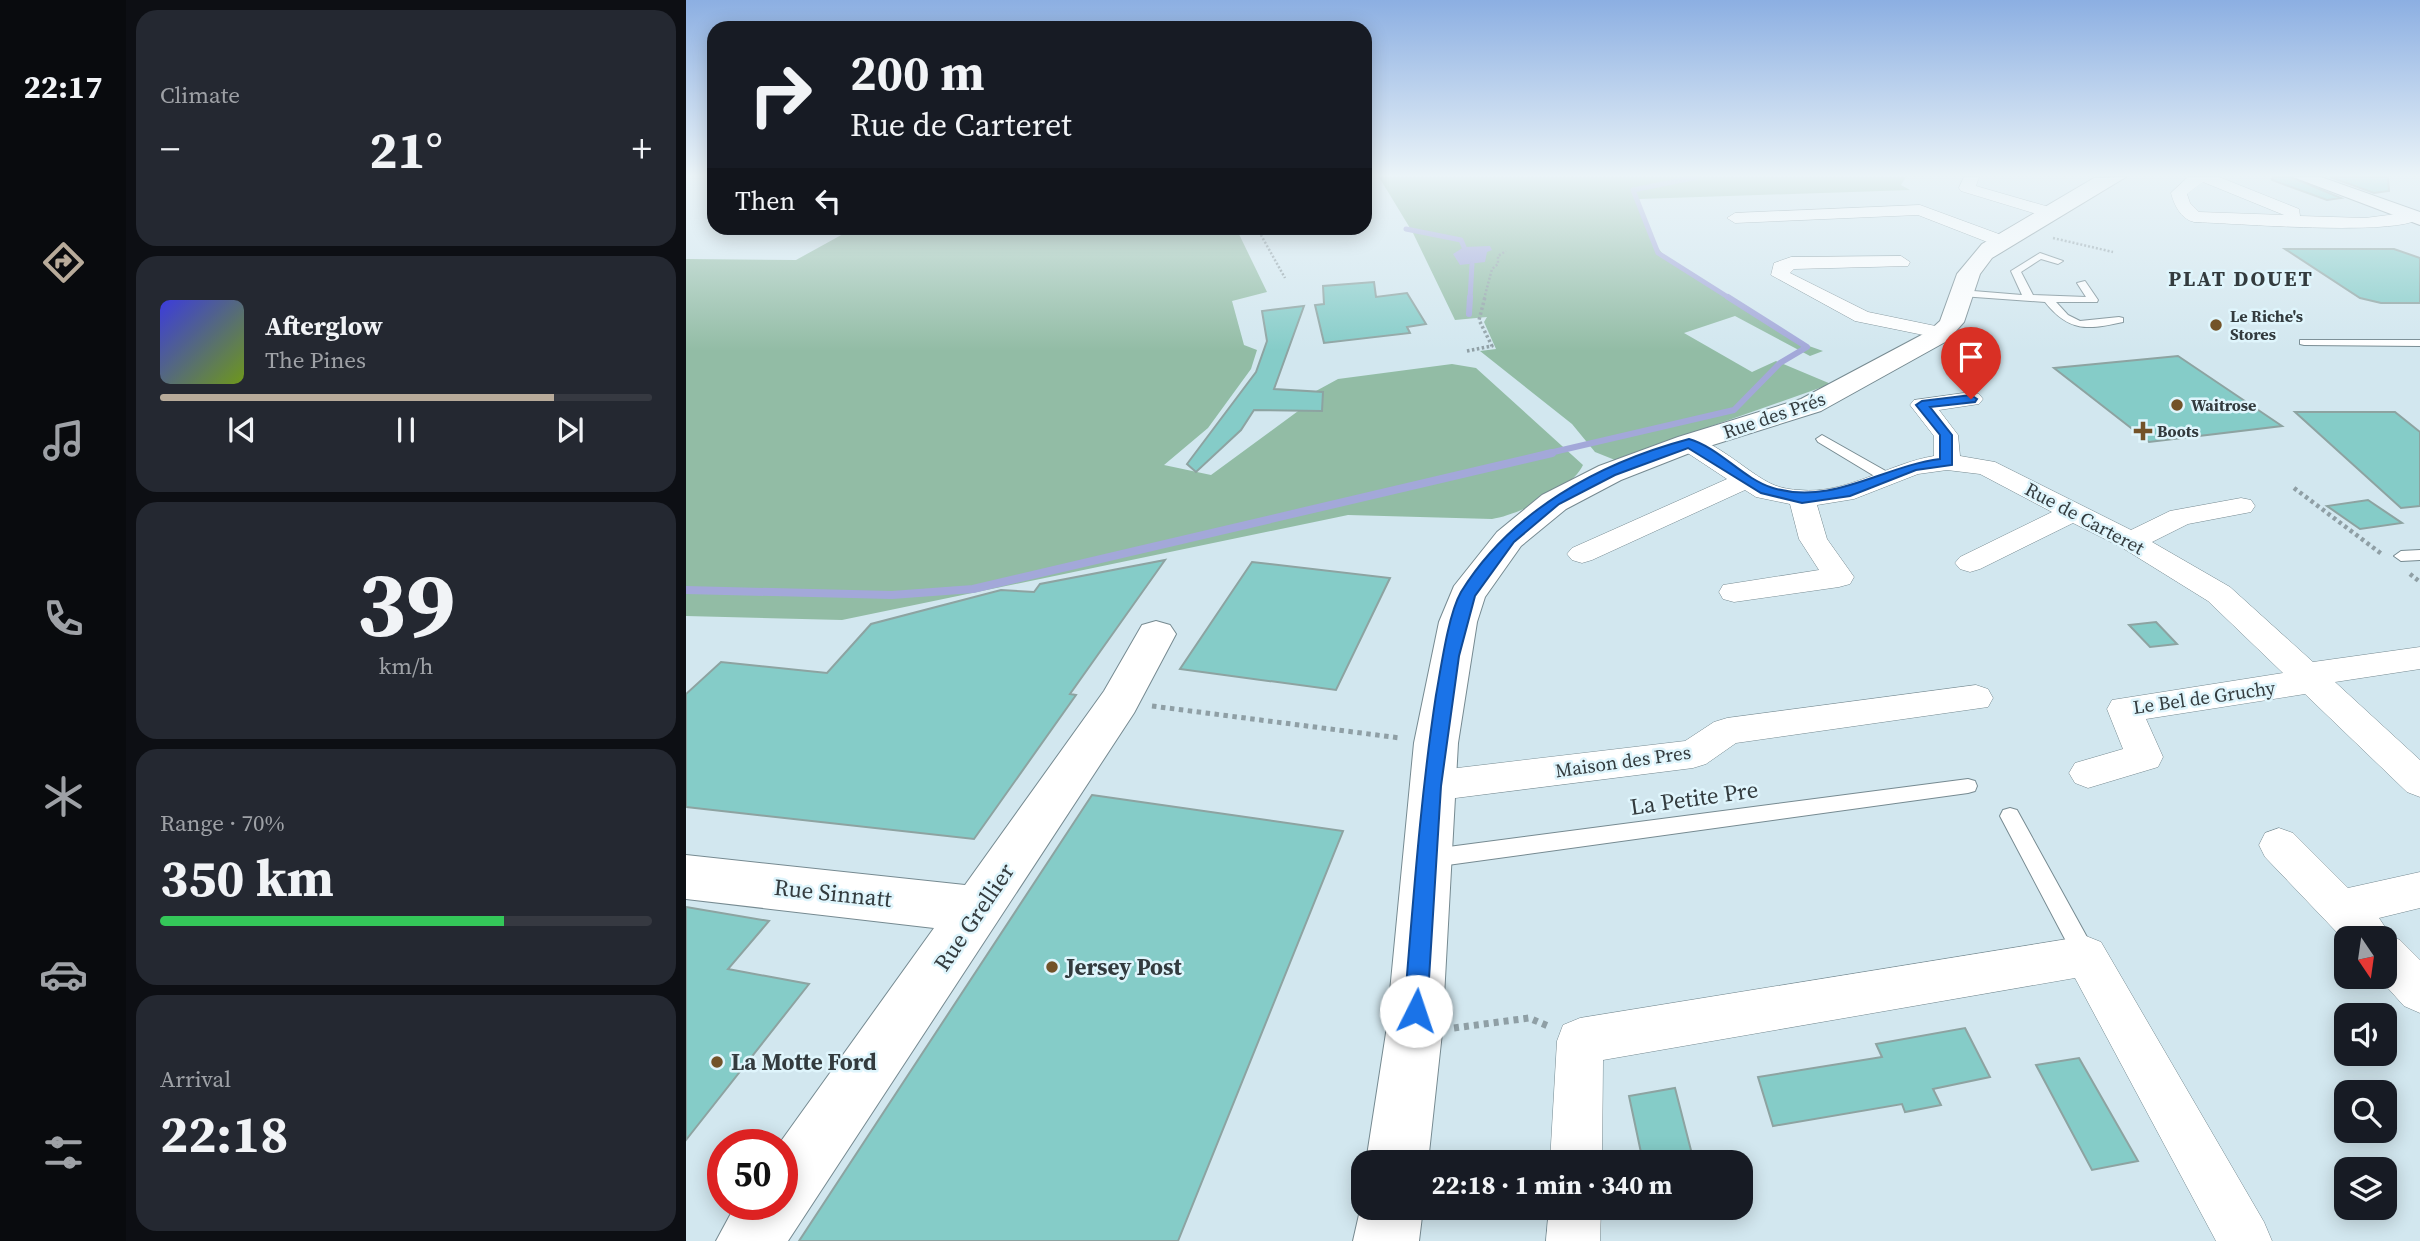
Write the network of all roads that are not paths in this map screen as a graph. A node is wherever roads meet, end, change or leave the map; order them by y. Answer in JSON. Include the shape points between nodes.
{"nodes":[{"id":1,"x":2015,"y":235,"type":"edge"},
{"id":2,"x":1901,"y":261,"type":"dead end"},
{"id":3,"x":2059,"y":261,"type":"dead end"},
{"id":4,"x":2082,"y":283,"type":"dead end"},
{"id":5,"x":1961,"y":293,"type":"junction"},
{"id":6,"x":2029,"y":298,"type":"junction"},
{"id":7,"x":2048,"y":299,"type":"junction"},
{"id":8,"x":2119,"y":320,"type":"dead end"},
{"id":9,"x":1943,"y":333,"type":"junction"},
{"id":10,"x":2304,"y":342,"type":"dead end"},
{"id":11,"x":2420,"y":343,"type":"edge"},
{"id":12,"x":1971,"y":399,"type":"dead end"},
{"id":13,"x":1822,"y":439,"type":"dead end"},
{"id":14,"x":1689,"y":443,"type":"junction"},
{"id":15,"x":1947,"y":462,"type":"junction"},
{"id":16,"x":1886,"y":477,"type":"junction"},
{"id":17,"x":1746,"y":480,"type":"junction"},
{"id":18,"x":1802,"y":499,"type":"junction"},
{"id":19,"x":2241,"y":506,"type":"dead end"},
{"id":20,"x":2075,"y":511,"type":"junction"},
{"id":21,"x":2132,"y":541,"type":"junction"},
{"id":22,"x":1582,"y":554,"type":"dead end"},
{"id":23,"x":2420,"y":555,"type":"edge"},
{"id":24,"x":2396,"y":560,"type":"road end"},
{"id":25,"x":1970,"y":563,"type":"dead end"},
{"id":26,"x":1734,"y":592,"type":"dead end"},
{"id":27,"x":1156,"y":634,"type":"dead end"},
{"id":28,"x":2420,"y":659,"type":"edge"},
{"id":29,"x":2310,"y":678,"type":"junction"},
{"id":30,"x":1976,"y":698,"type":"dead end"},
{"id":31,"x":2088,"y":773,"type":"dead end"},
{"id":32,"x":2420,"y":782,"type":"edge"},
{"id":33,"x":1432,"y":786,"type":"junction"},
{"id":34,"x":1968,"y":786,"type":"dead end"},
{"id":35,"x":2010,"y":816,"type":"dead end"},
{"id":36,"x":2279,"y":845,"type":"dead end"},
{"id":37,"x":1426,"y":859,"type":"junction"},
{"id":38,"x":686,"y":877,"type":"edge"},
{"id":39,"x":2420,"y":890,"type":"edge"},
{"id":40,"x":2341,"y":908,"type":"junction"},
{"id":41,"x":979,"y":910,"type":"junction"},
{"id":42,"x":2358,"y":926,"type":"edge"},
{"id":43,"x":2086,"y":957,"type":"junction"},
{"id":44,"x":2398,"y":968,"type":"edge"},
{"id":45,"x":2420,"y":991,"type":"edge"},
{"id":46,"x":1399,"y":1150,"type":"edge"},
{"id":47,"x":1576,"y":1150,"type":"edge"},
{"id":48,"x":798,"y":1171,"type":"edge"},
{"id":49,"x":764,"y":1220,"type":"edge"},
{"id":50,"x":1389,"y":1220,"type":"edge"},
{"id":51,"x":1574,"y":1220,"type":"edge"},
{"id":52,"x":749,"y":1241,"type":"edge"},
{"id":53,"x":1386,"y":1241,"type":"edge"},
{"id":54,"x":1573,"y":1241,"type":"edge"},
{"id":55,"x":2245,"y":1241,"type":"edge"}],
"edges":[{"from":1,"to":5,"type":"main road","via":[[1973,266]]},
{"from":2,"to":9,"type":"street","via":[[1791,263],[1781,267],[1780,275],[1862,317]]},
{"from":3,"to":6,"type":"lane","via":[[2040,256],[2016,271]]},
{"from":4,"to":7,"type":"lane","via":[[2093,300]]},
{"from":5,"to":6,"type":"lane"},
{"from":5,"to":9,"type":"main road","via":[[1951,325]]},
{"from":6,"to":7,"type":"lane"},
{"from":7,"to":8,"type":"lane","via":[[2061,317],[2078,327]]},
{"from":9,"to":14,"type":"main road","name":"Rue des Prés","via":[[1811,405]]},
{"from":10,"to":11,"type":"lane"},
{"from":12,"to":15,"type":"street","via":[[1922,405],[1946,435]]},
{"from":13,"to":16,"type":"lane"},
{"from":14,"to":17,"type":"street","name":"Rue de Carteret"},
{"from":14,"to":33,"type":"main road","name":"Rue des Prés","via":[[1610,473],[1554,502],[1492,558],[1467,595],[1458,622]]},
{"from":15,"to":16,"type":"street","name":"Rue de Carteret"},
{"from":15,"to":20,"type":"street","name":"Rue de Carteret","via":[[1986,467]]},
{"from":16,"to":18,"type":"street","name":"Rue de Carteret","via":[[1845,493]]},
{"from":17,"to":18,"type":"street","name":"Rue de Carteret","via":[[1765,491]]},
{"from":17,"to":22,"type":"street"},
{"from":18,"to":26,"type":"street","via":[[1813,539],[1839,577]]},
{"from":19,"to":21,"type":"street","via":[[2180,517]]},
{"from":20,"to":21,"type":"street","name":"Rue de Carteret"},
{"from":20,"to":25,"type":"street"},
{"from":21,"to":29,"type":"street","name":"Rue de Carteret","via":[[2219,594]]},
{"from":23,"to":24,"type":"lane"},
{"from":27,"to":41,"type":"main road","name":"Rue Grellier","via":[[1119,702]]},
{"from":28,"to":29,"type":"street"},
{"from":29,"to":31,"type":"street","name":"Le Bel de Gruchy","via":[[2124,709],[2146,757]]},
{"from":29,"to":32,"type":"street","name":"Rue de Carteret"},
{"from":30,"to":33,"type":"street","name":"Maison des Pres","via":[[1727,731],[1693,754]]},
{"from":33,"to":37,"type":"main road","name":"Rue des Prés"},
{"from":34,"to":37,"type":"lane","name":"La Petite Pre"},
{"from":35,"to":43,"type":"lane"},
{"from":36,"to":40,"type":"street"},
{"from":37,"to":46,"type":"main road","name":"Rue des Prés","via":[[1414,1033]]},
{"from":38,"to":41,"type":"main road","name":"Rue Sinnatt"},
{"from":39,"to":40,"type":"street"},
{"from":40,"to":42,"type":"street"},
{"from":41,"to":48,"type":"main road","name":"Rue Grellier"},
{"from":43,"to":47,"type":"street","via":[[1580,1041]]},
{"from":43,"to":55,"type":"street"},
{"from":44,"to":45,"type":"street"},
{"from":49,"to":52,"type":"main road"},
{"from":50,"to":53,"type":"main road"},
{"from":51,"to":54,"type":"street"}]}
